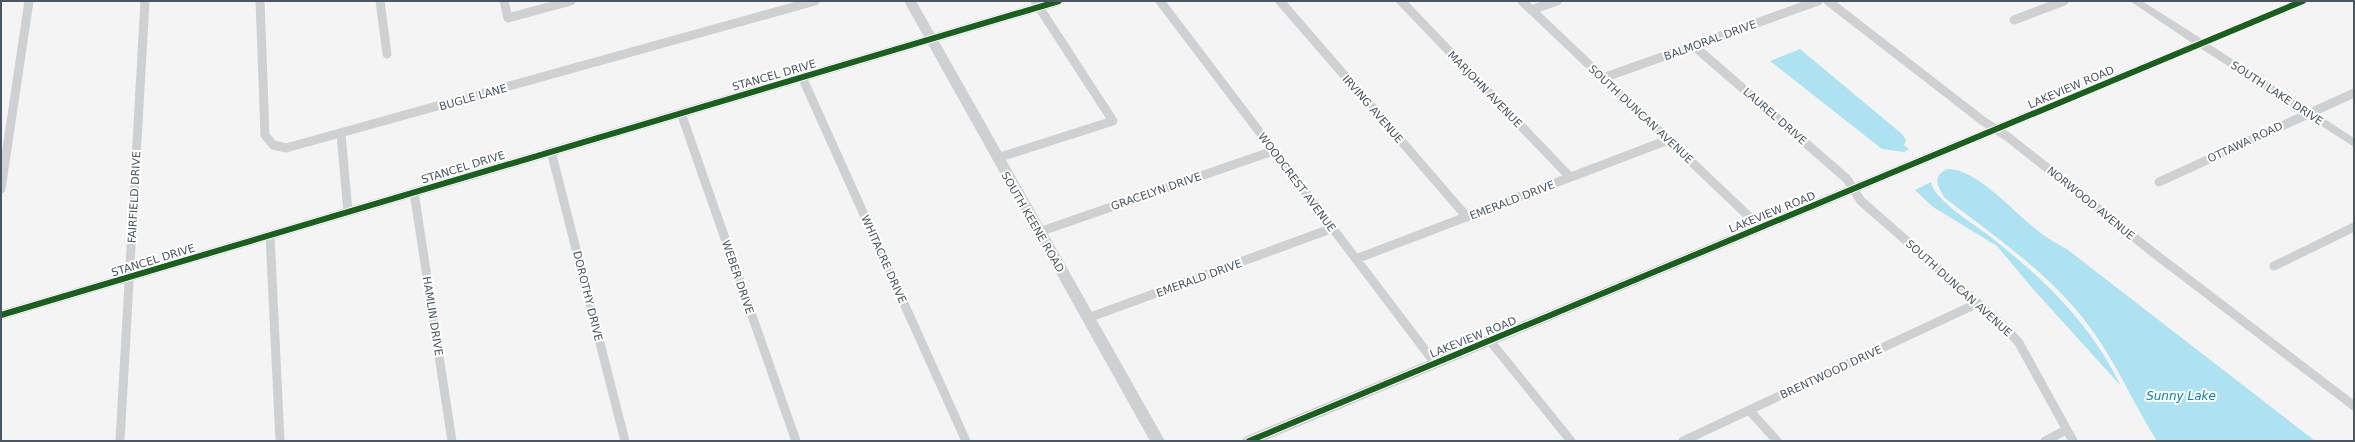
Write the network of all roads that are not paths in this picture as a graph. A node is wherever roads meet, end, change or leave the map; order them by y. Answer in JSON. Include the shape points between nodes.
{"nodes":[{"id":1,"x":29,"y":1,"type":"edge"},
{"id":2,"x":145,"y":1,"type":"edge"},
{"id":3,"x":260,"y":1,"type":"edge"},
{"id":4,"x":380,"y":1,"type":"edge"},
{"id":5,"x":504,"y":1,"type":"edge"},
{"id":6,"x":571,"y":1,"type":"edge"},
{"id":7,"x":815,"y":1,"type":"edge"},
{"id":8,"x":910,"y":1,"type":"edge"},
{"id":9,"x":1059,"y":1,"type":"edge"},
{"id":10,"x":1160,"y":1,"type":"edge"},
{"id":11,"x":1280,"y":1,"type":"edge"},
{"id":12,"x":1401,"y":1,"type":"edge"},
{"id":13,"x":1522,"y":1,"type":"edge"},
{"id":14,"x":1557,"y":1,"type":"edge"},
{"id":15,"x":1818,"y":1,"type":"edge"},
{"id":16,"x":1828,"y":1,"type":"edge"},
{"id":17,"x":2064,"y":1,"type":"edge"},
{"id":18,"x":2135,"y":1,"type":"edge"},
{"id":19,"x":2303,"y":1,"type":"edge"},
{"id":20,"x":1037,"y":4,"type":"edge"},
{"id":21,"x":1531,"y":10,"type":"junction"},
{"id":22,"x":2014,"y":20,"type":"dead end"},
{"id":23,"x":931,"y":39,"type":"junction"},
{"id":24,"x":2201,"y":44,"type":"junction"},
{"id":25,"x":1694,"y":46,"type":"junction"},
{"id":26,"x":387,"y":54,"type":"dead end"},
{"id":27,"x":802,"y":77,"type":"junction"},
{"id":28,"x":1603,"y":78,"type":"junction"},
{"id":29,"x":2354,"y":93,"type":"edge"},
{"id":30,"x":681,"y":113,"type":"junction"},
{"id":31,"x":2308,"y":113,"type":"junction"},
{"id":32,"x":1996,"y":130,"type":"junction"},
{"id":33,"x":341,"y":134,"type":"junction"},
{"id":34,"x":1668,"y":140,"type":"junction"},
{"id":35,"x":2354,"y":143,"type":"edge"},
{"id":36,"x":551,"y":151,"type":"junction"},
{"id":37,"x":1273,"y":151,"type":"junction"},
{"id":38,"x":997,"y":158,"type":"junction"},
{"id":39,"x":1570,"y":178,"type":"junction"},
{"id":40,"x":2158,"y":182,"type":"dead end"},
{"id":41,"x":1,"y":189,"type":"edge"},
{"id":42,"x":1853,"y":189,"type":"junction"},
{"id":43,"x":414,"y":192,"type":"junction"},
{"id":44,"x":348,"y":212,"type":"junction"},
{"id":45,"x":1466,"y":217,"type":"junction"},
{"id":46,"x":1760,"y":227,"type":"junction"},
{"id":47,"x":2354,"y":227,"type":"edge"},
{"id":48,"x":1333,"y":228,"type":"junction"},
{"id":49,"x":1039,"y":232,"type":"junction"},
{"id":50,"x":270,"y":235,"type":"junction"},
{"id":51,"x":1356,"y":259,"type":"junction"},
{"id":52,"x":2274,"y":266,"type":"dead end"},
{"id":53,"x":130,"y":277,"type":"junction"},
{"id":54,"x":1978,"y":303,"type":"junction"},
{"id":55,"x":1,"y":315,"type":"edge"},
{"id":56,"x":1088,"y":318,"type":"junction"},
{"id":57,"x":1490,"y":341,"type":"junction"},
{"id":58,"x":1435,"y":363,"type":"junction"},
{"id":59,"x":2354,"y":406,"type":"edge"},
{"id":60,"x":1749,"y":410,"type":"junction"},
{"id":61,"x":2066,"y":430,"type":"junction"},
{"id":62,"x":120,"y":441,"type":"edge"},
{"id":63,"x":280,"y":441,"type":"edge"},
{"id":64,"x":452,"y":441,"type":"edge"},
{"id":65,"x":625,"y":441,"type":"edge"},
{"id":66,"x":796,"y":441,"type":"edge"},
{"id":67,"x":966,"y":441,"type":"edge"},
{"id":68,"x":1158,"y":441,"type":"edge"},
{"id":69,"x":1249,"y":441,"type":"edge"},
{"id":70,"x":1570,"y":441,"type":"edge"},
{"id":71,"x":1683,"y":441,"type":"edge"},
{"id":72,"x":1777,"y":441,"type":"edge"},
{"id":73,"x":2045,"y":441,"type":"edge"},
{"id":74,"x":2073,"y":441,"type":"edge"}],
"edges":[{"from":1,"to":41,"type":"street"},
{"from":2,"to":53,"type":"street","name":"FAIRFIELD DRIVE"},
{"from":3,"to":33,"type":"street","name":"BUGLE LANE","via":[[265,135],[268,143],[274,147],[286,148]]},
{"from":4,"to":26,"type":"street"},
{"from":5,"to":6,"type":"street","via":[[508,18]]},
{"from":7,"to":33,"type":"street","name":"BUGLE LANE"},
{"from":8,"to":23,"type":"main road","name":"SOUTH KEENE ROAD"},
{"from":9,"to":20,"type":"street","name":"STANCEL DRIVE"},
{"from":10,"to":37,"type":"street","name":"WOODCREST AVENUE"},
{"from":11,"to":45,"type":"street","name":"IRVING AVENUE"},
{"from":12,"to":39,"type":"street","name":"MARJOHN AVENUE"},
{"from":13,"to":21,"type":"street","name":"SOUTH DUNCAN AVENUE"},
{"from":14,"to":21,"type":"street"},
{"from":15,"to":25,"type":"street","name":"BALMORAL DRIVE"},
{"from":16,"to":32,"type":"street","name":"NORWOOD AVENUE"},
{"from":17,"to":22,"type":"street"},
{"from":18,"to":24,"type":"street","name":"SOUTH LAKE DRIVE"},
{"from":19,"to":24,"type":"street","name":"LAKEVIEW ROAD"},
{"from":20,"to":23,"type":"street","name":"STANCEL DRIVE"},
{"from":20,"to":38,"type":"street","via":[[1113,121]]},
{"from":21,"to":28,"type":"street","name":"SOUTH DUNCAN AVENUE"},
{"from":23,"to":27,"type":"street","name":"STANCEL DRIVE"},
{"from":23,"to":38,"type":"main road","name":"SOUTH KEENE ROAD"},
{"from":24,"to":31,"type":"street","name":"SOUTH LAKE DRIVE"},
{"from":24,"to":32,"type":"street","name":"LAKEVIEW ROAD"},
{"from":25,"to":28,"type":"street","name":"BALMORAL DRIVE"},
{"from":25,"to":42,"type":"street","name":"LAUREL DRIVE","via":[[1846,179]]},
{"from":27,"to":30,"type":"street","name":"STANCEL DRIVE"},
{"from":27,"to":67,"type":"street","name":"WHITACRE DRIVE"},
{"from":28,"to":34,"type":"street","name":"SOUTH DUNCAN AVENUE"},
{"from":29,"to":31,"type":"street","name":"OTTAWA ROAD"},
{"from":30,"to":36,"type":"street","name":"STANCEL DRIVE"},
{"from":30,"to":66,"type":"street","name":"WEBER DRIVE"},
{"from":31,"to":35,"type":"street","name":"SOUTH LAKE DRIVE"},
{"from":31,"to":40,"type":"street","name":"OTTAWA ROAD"},
{"from":32,"to":42,"type":"street","name":"LAKEVIEW ROAD"},
{"from":32,"to":59,"type":"street","name":"NORWOOD AVENUE"},
{"from":33,"to":44,"type":"street"},
{"from":34,"to":39,"type":"street","name":"EMERALD DRIVE"},
{"from":34,"to":46,"type":"street","name":"SOUTH DUNCAN AVENUE"},
{"from":36,"to":43,"type":"street","name":"STANCEL DRIVE"},
{"from":36,"to":65,"type":"street","name":"DOROTHY DRIVE"},
{"from":37,"to":48,"type":"street","name":"WOODCREST AVENUE"},
{"from":37,"to":49,"type":"street","name":"GRACELYN DRIVE"},
{"from":38,"to":49,"type":"main road","name":"SOUTH KEENE ROAD"},
{"from":39,"to":45,"type":"street","name":"EMERALD DRIVE"},
{"from":42,"to":46,"type":"street","name":"LAKEVIEW ROAD"},
{"from":42,"to":54,"type":"street","name":"SOUTH DUNCAN AVENUE","via":[[1861,201]]},
{"from":43,"to":44,"type":"street","name":"STANCEL DRIVE"},
{"from":43,"to":64,"type":"street","name":"HAMLIN DRIVE"},
{"from":44,"to":50,"type":"street","name":"STANCEL DRIVE"},
{"from":45,"to":51,"type":"street","name":"EMERALD DRIVE"},
{"from":46,"to":57,"type":"street","name":"LAKEVIEW ROAD"},
{"from":47,"to":52,"type":"street"},
{"from":48,"to":51,"type":"street","name":"WOODCREST AVENUE"},
{"from":48,"to":56,"type":"street","name":"EMERALD DRIVE"},
{"from":49,"to":56,"type":"main road","name":"SOUTH KEENE ROAD"},
{"from":50,"to":53,"type":"street","name":"STANCEL DRIVE"},
{"from":50,"to":63,"type":"street"},
{"from":51,"to":58,"type":"street","name":"WOODCREST AVENUE"},
{"from":53,"to":55,"type":"street","name":"STANCEL DRIVE"},
{"from":53,"to":62,"type":"street","name":"FAIRFIELD DRIVE"},
{"from":54,"to":60,"type":"street","name":"BRENTWOOD DRIVE"},
{"from":54,"to":61,"type":"street","name":"SOUTH DUNCAN AVENUE","via":[[2019,343]]},
{"from":56,"to":68,"type":"main road","name":"SOUTH KEENE ROAD"},
{"from":57,"to":58,"type":"street","name":"LAKEVIEW ROAD"},
{"from":57,"to":70,"type":"street"},
{"from":58,"to":69,"type":"street","name":"LAKEVIEW ROAD"},
{"from":60,"to":71,"type":"street","name":"BRENTWOOD DRIVE"},
{"from":60,"to":72,"type":"street"},
{"from":61,"to":73,"type":"street"},
{"from":61,"to":74,"type":"street","name":"SOUTH DUNCAN AVENUE"}]}
